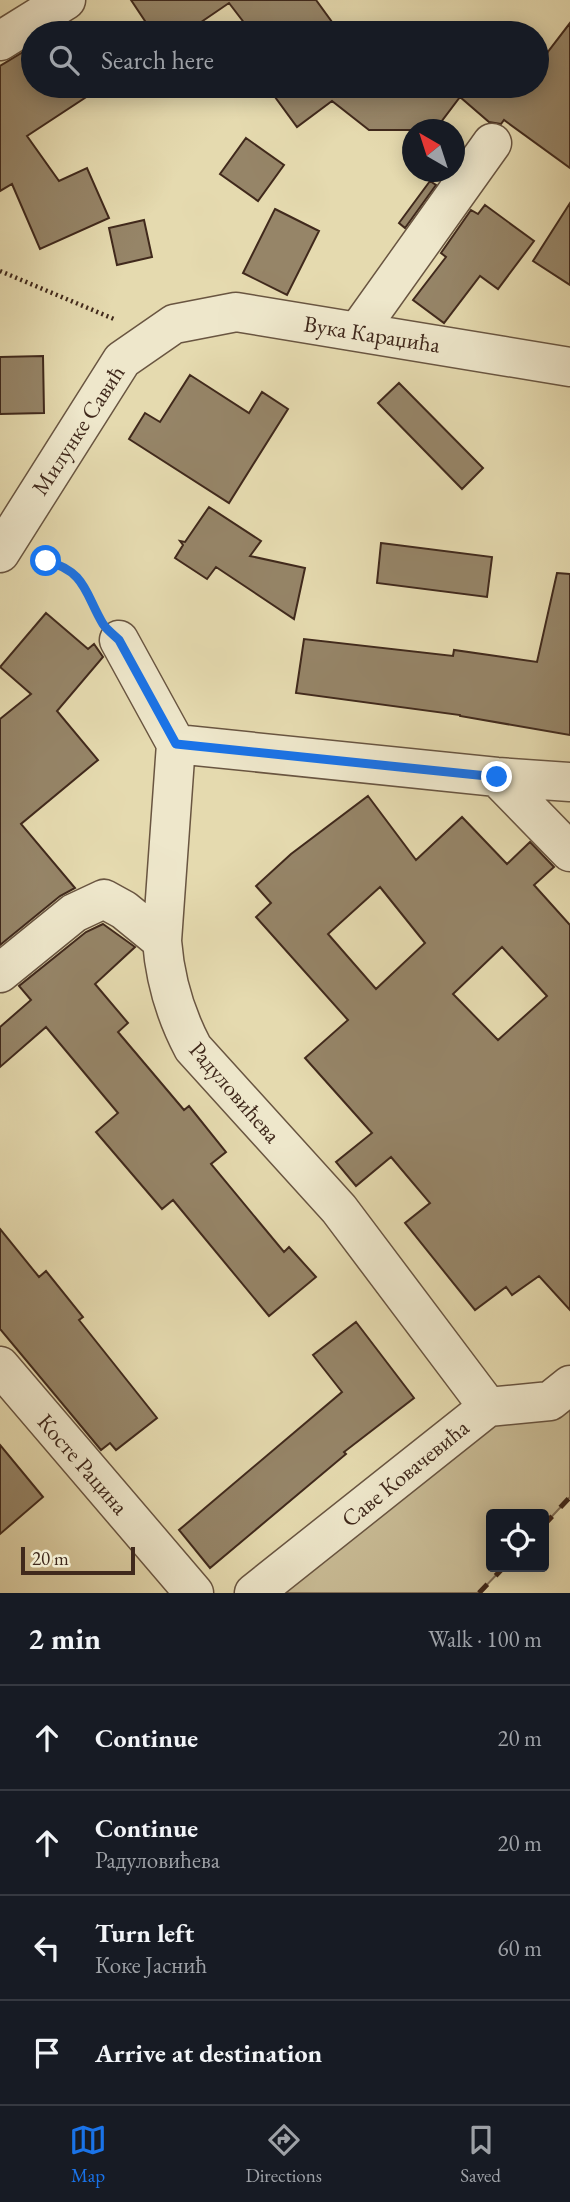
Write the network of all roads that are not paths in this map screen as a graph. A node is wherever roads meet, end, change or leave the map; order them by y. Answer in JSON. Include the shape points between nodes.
{"nodes":[{"id":1,"x":66,"y":0,"type":"edge"},
{"id":2,"x":32,"y":21,"type":"edge"},
{"id":3,"x":21,"y":28,"type":"edge"},
{"id":4,"x":0,"y":41,"type":"edge"},
{"id":5,"x":492,"y":143,"type":"dead end"},
{"id":6,"x":163,"y":331,"type":"joint"},
{"id":7,"x":358,"y":331,"type":"junction"},
{"id":8,"x":570,"y":367,"type":"edge"},
{"id":9,"x":16,"y":557,"type":"edge"},
{"id":10,"x":119,"y":640,"type":"road end"},
{"id":11,"x":176,"y":744,"type":"junction"},
{"id":12,"x":497,"y":777,"type":"junction"},
{"id":13,"x":570,"y":782,"type":"edge"},
{"id":14,"x":570,"y":852,"type":"edge"},
{"id":15,"x":162,"y":941,"type":"junction"},
{"id":16,"x":0,"y":973,"type":"edge"},
{"id":17,"x":0,"y":1366,"type":"edge"},
{"id":18,"x":570,"y":1385,"type":"edge"},
{"id":19,"x":488,"y":1407,"type":"junction"},
{"id":20,"x":194,"y":1593,"type":"edge"},
{"id":21,"x":254,"y":1593,"type":"edge"}],
"edges":[{"from":1,"to":2,"type":"street"},
{"from":3,"to":4,"type":"street"},
{"from":5,"to":7,"type":"street"},
{"from":6,"to":7,"type":"street","name":"Вука Караџића","via":[[236,312]]},
{"from":6,"to":9,"type":"street","name":"Милунке Савић","via":[[122,360]]},
{"from":7,"to":8,"type":"street","name":"Вука Караџића"},
{"from":10,"to":11,"type":"street"},
{"from":11,"to":12,"type":"street"},
{"from":11,"to":15,"type":"street","name":"Радуловићева"},
{"from":12,"to":13,"type":"street"},
{"from":12,"to":14,"type":"street"},
{"from":15,"to":16,"type":"street","via":[[104,899],[74,913]]},
{"from":15,"to":19,"type":"street","name":"Радуловићева","via":[[171,995],[193,1048],[339,1209]]},
{"from":17,"to":20,"type":"street","name":"Косте Рацина"},
{"from":18,"to":19,"type":"street","name":"Саве Ковачевића","via":[[550,1401]]},
{"from":19,"to":21,"type":"street","name":"Саве Ковачевића"}]}
